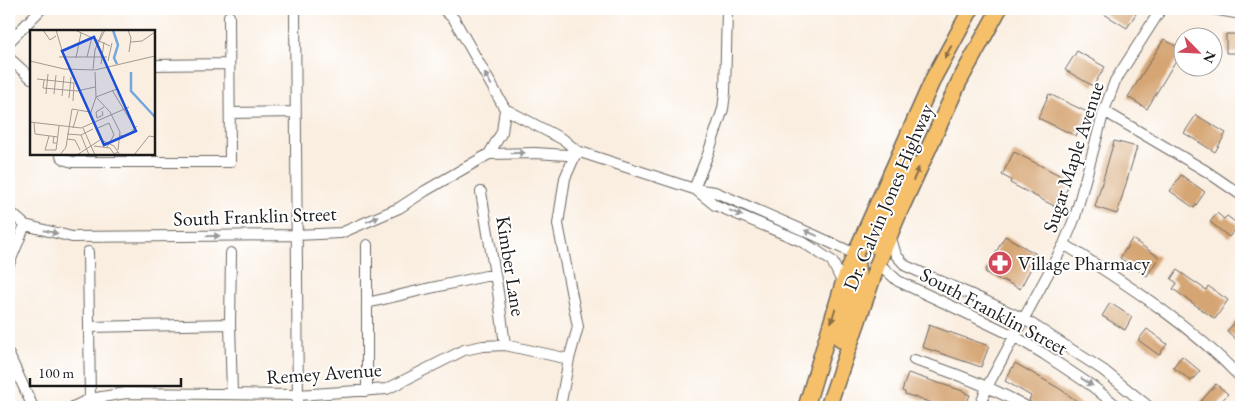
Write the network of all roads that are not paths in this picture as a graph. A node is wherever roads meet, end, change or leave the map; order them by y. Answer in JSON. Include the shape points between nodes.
{"nodes":[{"id":1,"x":40,"y":9,"type":"edge"},
{"id":2,"x":295,"y":9,"type":"edge"},
{"id":3,"x":443,"y":9,"type":"edge"},
{"id":4,"x":726,"y":9,"type":"edge"},
{"id":5,"x":972,"y":9,"type":"edge"},
{"id":6,"x":990,"y":9,"type":"edge"},
{"id":7,"x":999,"y":9,"type":"edge"},
{"id":8,"x":1161,"y":9,"type":"edge"},
{"id":9,"x":1214,"y":9,"type":"edge"},
{"id":10,"x":1241,"y":14,"type":"edge"},
{"id":11,"x":228,"y":16,"type":"dead end"},
{"id":12,"x":9,"y":42,"type":"edge"},
{"id":13,"x":9,"y":58,"type":"edge"},
{"id":14,"x":229,"y":64,"type":"junction"},
{"id":15,"x":155,"y":66,"type":"edge"},
{"id":16,"x":30,"y":77,"type":"edge"},
{"id":17,"x":959,"y":82,"type":"junction"},
{"id":18,"x":505,"y":109,"type":"junction"},
{"id":19,"x":1104,"y":111,"type":"junction"},
{"id":20,"x":295,"y":112,"type":"junction"},
{"id":21,"x":230,"y":113,"type":"junction"},
{"id":22,"x":902,"y":148,"type":"junction"},
{"id":23,"x":577,"y":152,"type":"junction"},
{"id":24,"x":489,"y":154,"type":"junction"},
{"id":25,"x":61,"y":155,"type":"edge"},
{"id":26,"x":694,"y":189,"type":"junction"},
{"id":27,"x":481,"y":192,"type":"dead end"},
{"id":28,"x":1241,"y":195,"type":"edge"},
{"id":29,"x":9,"y":211,"type":"edge"},
{"id":30,"x":25,"y":225,"type":"junction"},
{"id":31,"x":296,"y":235,"type":"junction"},
{"id":32,"x":890,"y":235,"type":"junction"},
{"id":33,"x":1064,"y":244,"type":"junction"},
{"id":34,"x":367,"y":245,"type":"dead end"},
{"id":35,"x":88,"y":252,"type":"dead end"},
{"id":36,"x":231,"y":253,"type":"dead end"},
{"id":37,"x":855,"y":254,"type":"junction"},
{"id":38,"x":878,"y":263,"type":"junction"},
{"id":39,"x":9,"y":264,"type":"edge"},
{"id":40,"x":495,"y":274,"type":"junction"},
{"id":41,"x":843,"y":284,"type":"junction"},
{"id":42,"x":367,"y":303,"type":"junction"},
{"id":43,"x":1024,"y":319,"type":"junction"},
{"id":44,"x":230,"y":324,"type":"junction"},
{"id":45,"x":89,"y":327,"type":"junction"},
{"id":46,"x":1014,"y":336,"type":"junction"},
{"id":47,"x":505,"y":346,"type":"junction"},
{"id":48,"x":9,"y":356,"type":"edge"},
{"id":49,"x":569,"y":359,"type":"junction"},
{"id":50,"x":914,"y":360,"type":"dead end"},
{"id":51,"x":1241,"y":378,"type":"edge"},
{"id":52,"x":987,"y":387,"type":"junction"},
{"id":53,"x":834,"y":389,"type":"junction"},
{"id":54,"x":367,"y":391,"type":"junction"},
{"id":55,"x":232,"y":394,"type":"junction"},
{"id":56,"x":298,"y":395,"type":"junction"},
{"id":57,"x":90,"y":399,"type":"junction"},
{"id":58,"x":33,"y":407,"type":"edge"},
{"id":59,"x":73,"y":407,"type":"edge"},
{"id":60,"x":298,"y":407,"type":"edge"},
{"id":61,"x":560,"y":407,"type":"edge"},
{"id":62,"x":806,"y":407,"type":"edge"},
{"id":63,"x":828,"y":407,"type":"edge"},
{"id":64,"x":980,"y":407,"type":"edge"},
{"id":65,"x":1027,"y":407,"type":"edge"},
{"id":66,"x":1118,"y":407,"type":"edge"},
{"id":67,"x":1149,"y":407,"type":"edge"}],
"edges":[{"from":1,"to":12,"type":"street"},
{"from":2,"to":20,"type":"street"},
{"from":18,"to":3,"type":"street","one_way":true,"via":[[454,19]]},
{"from":4,"to":26,"type":"street","via":[[723,109]]},
{"from":5,"to":22,"type":"highway","name":"Dr. Calvin Jones Highway","one_way":true,"via":[[934,77]]},
{"from":6,"to":17,"type":"highway","via":[[962,61]]},
{"from":7,"to":17,"type":"highway","name":"Dr. Calvin Jones Highway"},
{"from":8,"to":19,"type":"street","name":"Sugar Maple Avenue","via":[[1115,81]]},
{"from":9,"to":10,"type":"street"},
{"from":11,"to":14,"type":"street"},
{"from":13,"to":16,"type":"street"},
{"from":14,"to":15,"type":"street"},
{"from":14,"to":21,"type":"street"},
{"from":32,"to":17,"type":"highway","name":"Dr. Calvin Jones Highway","one_way":true},
{"from":18,"to":23,"type":"street","name":"South Franklin Street","via":[[564,140]]},
{"from":18,"to":24,"type":"street","name":"South Franklin Street","via":[[502,132]]},
{"from":19,"to":28,"type":"street"},
{"from":19,"to":33,"type":"street","name":"Sugar Maple Avenue","via":[[1076,217]]},
{"from":20,"to":21,"type":"street"},
{"from":20,"to":31,"type":"street"},
{"from":21,"to":25,"type":"street","via":[[230,162],[73,162]]},
{"from":22,"to":37,"type":"highway","name":"Dr. Calvin Jones Highway"},
{"from":22,"to":38,"type":"highway","via":[[908,160],[884,219],[877,246]]},
{"from":24,"to":23,"type":"street","name":"South Franklin Street","one_way":true,"via":[[566,155]]},
{"from":23,"to":26,"type":"street","name":"South Franklin Street"},
{"from":23,"to":49,"type":"street","via":[[565,178],[558,224],[578,327]]},
{"from":31,"to":24,"type":"street","name":"South Franklin Street","one_way":true,"via":[[341,233],[399,208]]},
{"from":37,"to":26,"type":"street","name":"South Franklin Street","one_way":true,"via":[[715,192]]},
{"from":26,"to":41,"type":"street","name":"South Franklin Street","one_way":true,"via":[[716,205],[801,241],[832,261]]},
{"from":27,"to":40,"type":"street","name":"Kimber Lane"},
{"from":29,"to":30,"type":"street","name":"South Franklin Street"},
{"from":30,"to":31,"type":"street","name":"South Franklin Street","one_way":true,"via":[[72,237]]},
{"from":30,"to":39,"type":"street"},
{"from":31,"to":56,"type":"street"},
{"from":32,"to":38,"type":"highway","name":"Dr. Calvin Jones Highway"},
{"from":32,"to":43,"type":"street","name":"South Franklin Street","via":[[896,254],[906,266]]},
{"from":33,"to":43,"type":"street","name":"Sugar Maple Avenue"},
{"from":33,"to":51,"type":"street","via":[[1165,310]]},
{"from":34,"to":42,"type":"street"},
{"from":35,"to":45,"type":"street"},
{"from":36,"to":44,"type":"street"},
{"from":37,"to":41,"type":"highway","name":"Dr. Calvin Jones Highway"},
{"from":37,"to":53,"type":"highway","via":[[856,292],[835,358]]},
{"from":38,"to":46,"type":"street","name":"South Franklin Street","via":[[898,281]]},
{"from":38,"to":53,"type":"highway","name":"Dr. Calvin Jones Highway"},
{"from":40,"to":42,"type":"street"},
{"from":40,"to":47,"type":"street","name":"Kimber Lane"},
{"from":41,"to":62,"type":"highway","name":"Dr. Calvin Jones Highway","one_way":true},
{"from":42,"to":54,"type":"street"},
{"from":43,"to":46,"type":"street","name":"Sugar Maple Avenue"},
{"from":43,"to":67,"type":"street","name":"South Franklin Street","via":[[1103,370]]},
{"from":44,"to":45,"type":"street"},
{"from":44,"to":55,"type":"street"},
{"from":45,"to":57,"type":"street"},
{"from":46,"to":52,"type":"street","name":"Sugar Maple Avenue"},
{"from":46,"to":66,"type":"street","name":"South Franklin Street","one_way":true,"via":[[1092,386]]},
{"from":47,"to":49,"type":"street","name":"Remey Avenue"},
{"from":47,"to":54,"type":"street","name":"Remey Avenue","via":[[464,350],[387,389]]},
{"from":48,"to":58,"type":"street"},
{"from":49,"to":61,"type":"street"},
{"from":50,"to":52,"type":"street"},
{"from":52,"to":64,"type":"street","name":"Sugar Maple Avenue"},
{"from":52,"to":65,"type":"street"},
{"from":53,"to":63,"type":"highway","name":"Dr. Calvin Jones Highway"},
{"from":54,"to":56,"type":"street","name":"Remey Avenue"},
{"from":55,"to":56,"type":"street","name":"Remey Avenue"},
{"from":55,"to":57,"type":"street","name":"Remey Avenue","via":[[126,393]]},
{"from":56,"to":60,"type":"street"},
{"from":57,"to":59,"type":"street","name":"Remey Avenue"}]}
